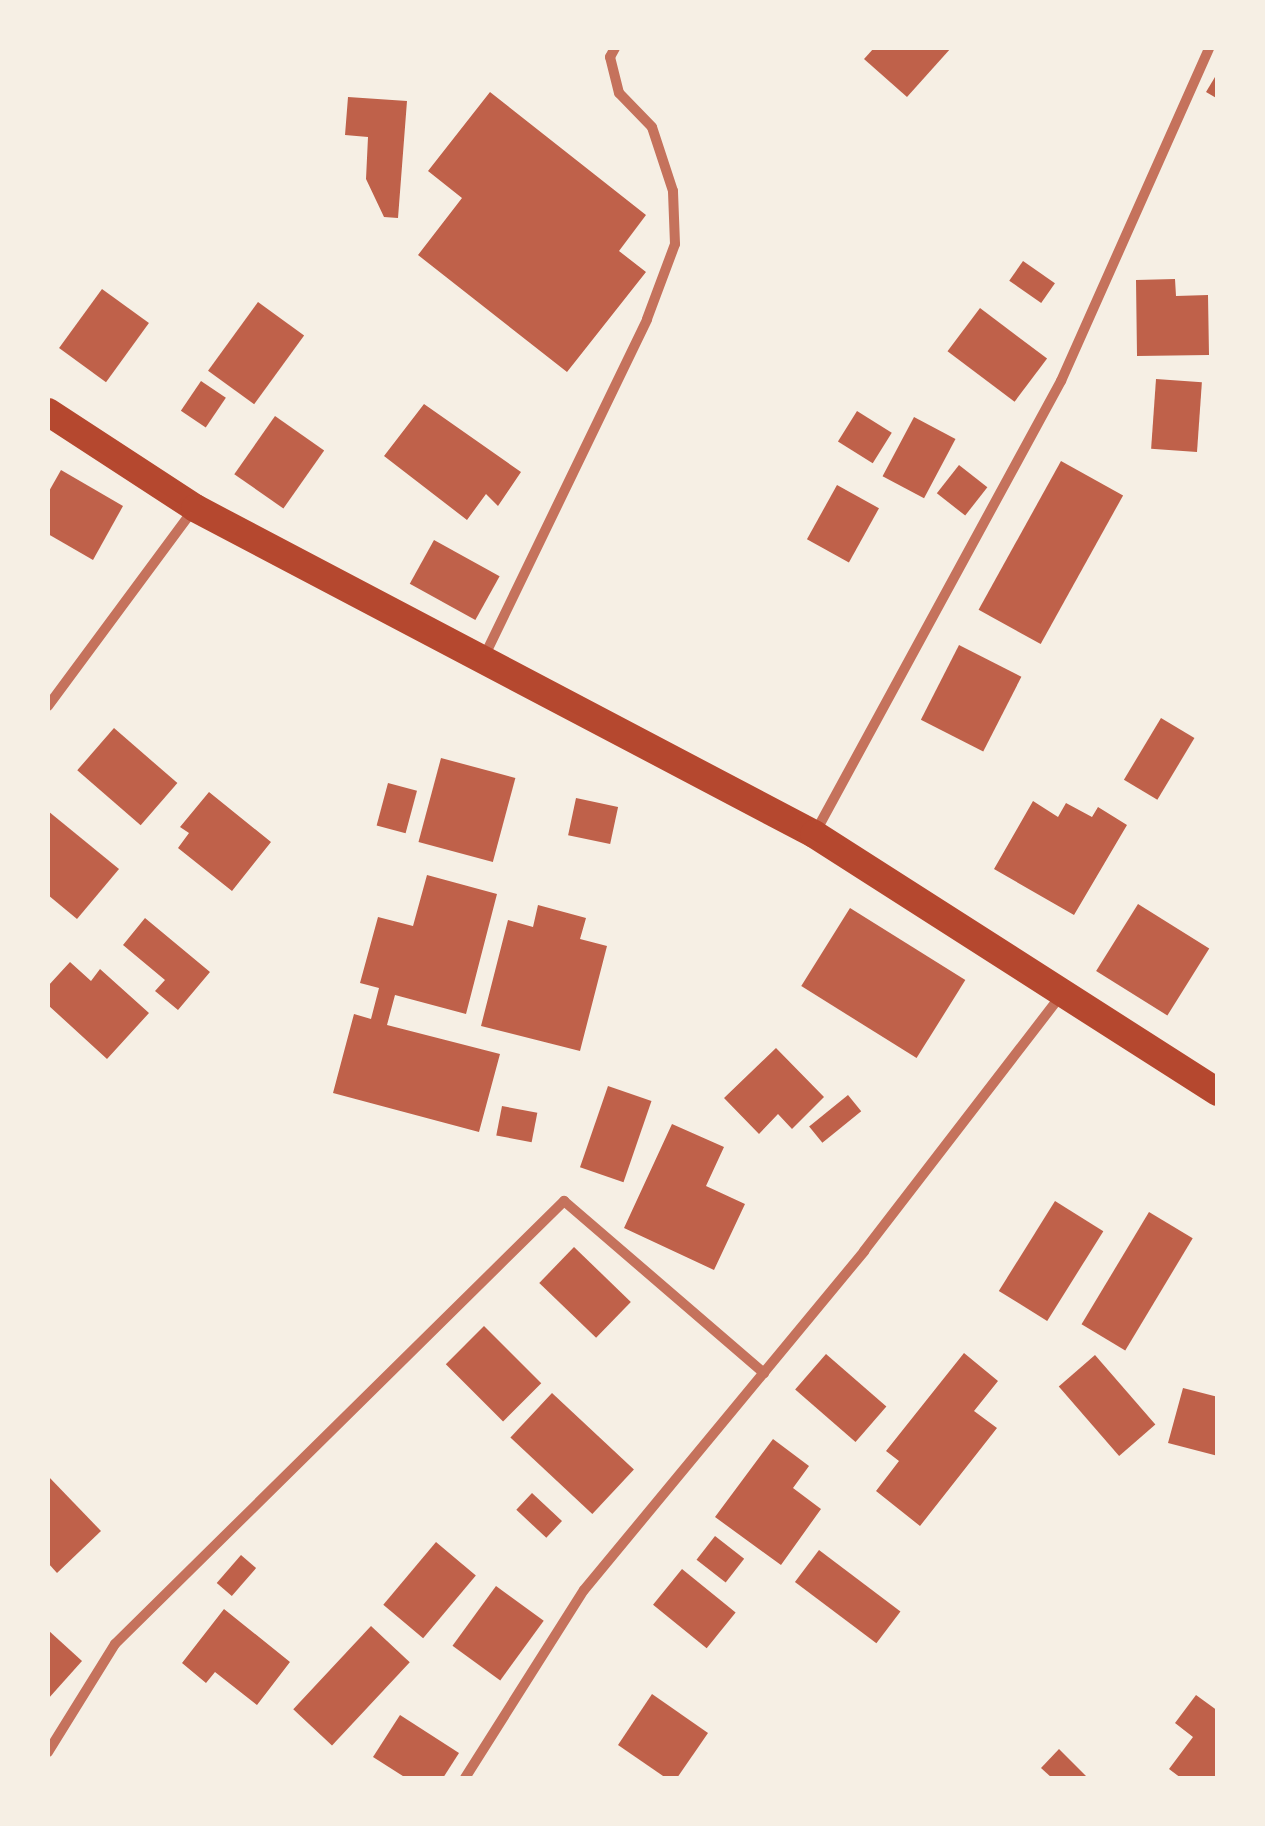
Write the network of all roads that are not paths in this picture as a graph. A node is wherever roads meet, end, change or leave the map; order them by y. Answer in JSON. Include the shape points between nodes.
{"nodes":[{"id":1,"x":614,"y":48,"type":"edge"},
{"id":2,"x":1209,"y":48,"type":"edge"},
{"id":3,"x":48,"y":412,"type":"edge"},
{"id":4,"x":195,"y":508,"type":"junction"},
{"id":5,"x":483,"y":660,"type":"junction"},
{"id":6,"x":48,"y":706,"type":"edge"},
{"id":7,"x":814,"y":834,"type":"junction"},
{"id":8,"x":1066,"y":990,"type":"junction"},
{"id":9,"x":1218,"y":1092,"type":"edge"},
{"id":10,"x":764,"y":1372,"type":"junction"},
{"id":11,"x":48,"y":1752,"type":"edge"},
{"id":12,"x":465,"y":1778,"type":"edge"}],
"edges":[{"from":1,"to":5,"type":"street","via":[[619,93],[652,127],[673,190],[675,244],[648,320]]},
{"from":2,"to":7,"type":"street","via":[[1062,381]]},
{"from":3,"to":4,"type":"highway"},
{"from":4,"to":5,"type":"highway"},
{"from":4,"to":6,"type":"street"},
{"from":5,"to":7,"type":"highway"},
{"from":7,"to":8,"type":"highway"},
{"from":8,"to":9,"type":"highway"},
{"from":8,"to":10,"type":"street"},
{"from":10,"to":11,"type":"street","via":[[564,1201],[115,1644]]},
{"from":10,"to":12,"type":"street","via":[[584,1590]]}]}
